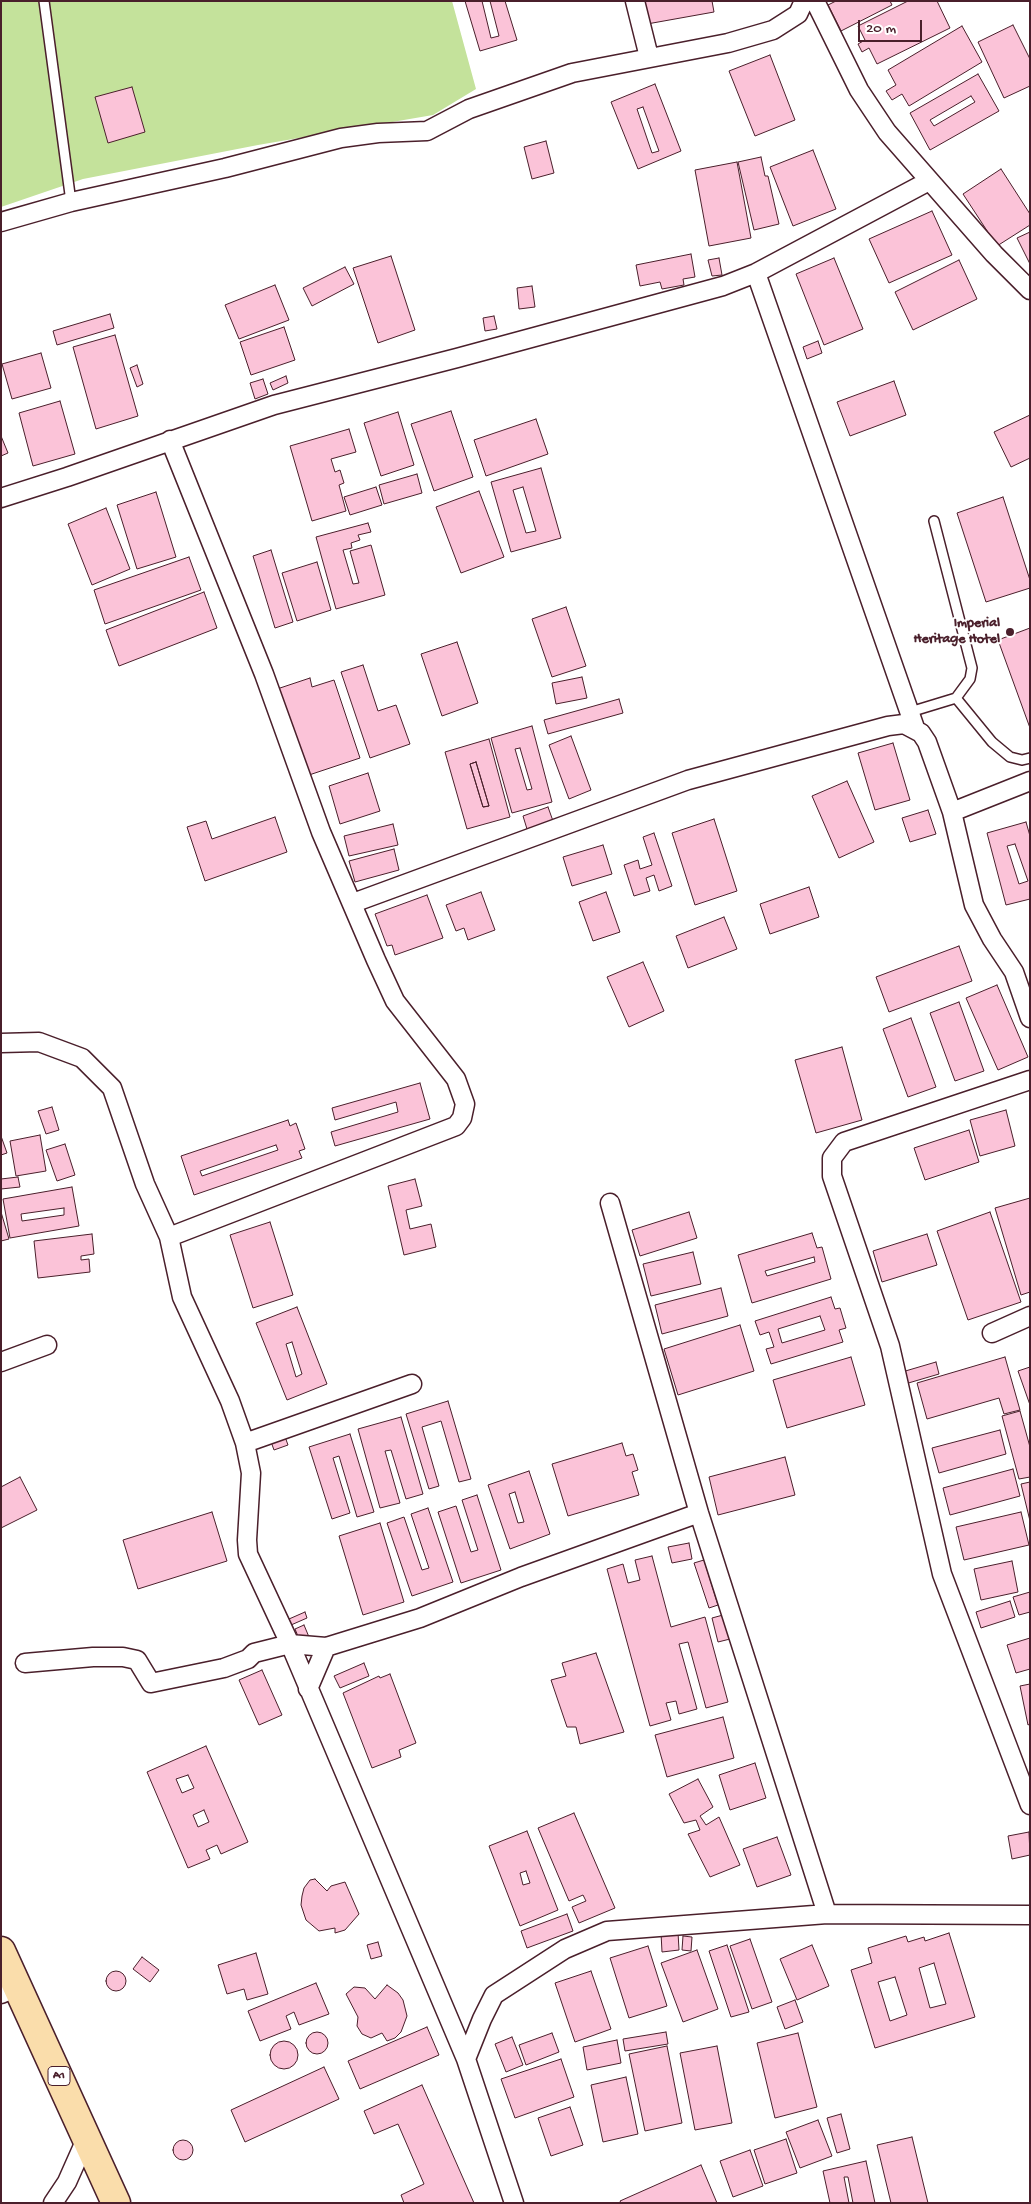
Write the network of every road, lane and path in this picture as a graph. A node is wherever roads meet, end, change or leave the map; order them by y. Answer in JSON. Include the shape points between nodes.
{"nodes":[{"id":1,"x":44,"y":1,"type":"edge"},
{"id":2,"x":635,"y":1,"type":"edge"},
{"id":3,"x":804,"y":1,"type":"edge"},
{"id":4,"x":815,"y":1,"type":"edge"},
{"id":5,"x":649,"y":57,"type":"junction"},
{"id":6,"x":930,"y":181,"type":"junction"},
{"id":7,"x":71,"y":202,"type":"junction"},
{"id":8,"x":1,"y":222,"type":"edge"},
{"id":9,"x":756,"y":273,"type":"junction"},
{"id":10,"x":1030,"y":290,"type":"edge"},
{"id":11,"x":170,"y":440,"type":"junction"},
{"id":12,"x":1,"y":498,"type":"edge"},
{"id":13,"x":934,"y":521,"type":"dead end"},
{"id":14,"x":956,"y":698,"type":"junction"},
{"id":15,"x":910,"y":712,"type":"junction"},
{"id":16,"x":915,"y":728,"type":"junction"},
{"id":17,"x":1030,"y":758,"type":"edge"},
{"id":18,"x":1030,"y":781,"type":"edge"},
{"id":19,"x":952,"y":812,"type":"junction"},
{"id":20,"x":353,"y":903,"type":"junction"},
{"id":21,"x":1030,"y":1018,"type":"edge"},
{"id":22,"x":1,"y":1043,"type":"edge"},
{"id":23,"x":1030,"y":1080,"type":"edge"},
{"id":24,"x":610,"y":1203,"type":"dead end"},
{"id":25,"x":169,"y":1236,"type":"junction"},
{"id":26,"x":1030,"y":1316,"type":"edge"},
{"id":27,"x":992,"y":1333,"type":"dead end"},
{"id":28,"x":47,"y":1345,"type":"dead end"},
{"id":29,"x":1,"y":1362,"type":"edge"},
{"id":30,"x":412,"y":1384,"type":"dead end"},
{"id":31,"x":244,"y":1443,"type":"junction"},
{"id":32,"x":699,"y":1513,"type":"junction"},
{"id":33,"x":290,"y":1644,"type":"junction"},
{"id":34,"x":326,"y":1647,"type":"junction"},
{"id":35,"x":25,"y":1663,"type":"dead end"},
{"id":36,"x":308,"y":1689,"type":"junction"},
{"id":37,"x":1030,"y":1805,"type":"edge"},
{"id":38,"x":827,"y":1914,"type":"junction"},
{"id":39,"x":1030,"y":1915,"type":"edge"},
{"id":40,"x":1,"y":1951,"type":"edge"},
{"id":41,"x":9,"y":1991,"type":"edge"},
{"id":42,"x":466,"y":2059,"type":"junction"},
{"id":43,"x":87,"y":2137,"type":"junction"},
{"id":44,"x":53,"y":2203,"type":"edge"},
{"id":45,"x":116,"y":2203,"type":"edge"},
{"id":46,"x":514,"y":2203,"type":"edge"}],
"edges":[{"from":1,"to":7,"type":"lane"},
{"from":2,"to":5,"type":"street"},
{"from":3,"to":5,"type":"street","via":[[798,14],[773,30],[728,43]]},
{"from":4,"to":6,"type":"street","via":[[860,90],[887,132]]},
{"from":5,"to":7,"type":"street","via":[[572,72],[469,109],[427,131],[341,138]]},
{"from":6,"to":9,"type":"street"},
{"from":6,"to":10,"type":"street"},
{"from":7,"to":8,"type":"street"},
{"from":9,"to":11,"type":"street","via":[[723,286],[274,405]]},
{"from":9,"to":15,"type":"street"},
{"from":11,"to":12,"type":"street"},
{"from":11,"to":20,"type":"street","via":[[264,674],[321,832]]},
{"from":13,"to":14,"type":"lane","via":[[972,668],[970,679]]},
{"from":14,"to":15,"type":"lane"},
{"from":14,"to":17,"type":"lane","via":[[992,742],[1010,757]]},
{"from":15,"to":16,"type":"street"},
{"from":16,"to":19,"type":"street","via":[[927,742]]},
{"from":16,"to":20,"type":"street","via":[[904,724],[888,726],[688,780]]},
{"from":18,"to":19,"type":"street"},
{"from":19,"to":21,"type":"street","via":[[974,905],[1014,972]]},
{"from":20,"to":25,"type":"street","via":[[396,1001],[456,1079],[465,1104],[462,1118],[456,1126]]},
{"from":22,"to":25,"type":"street","via":[[39,1042],[82,1058],[112,1088],[145,1184]]},
{"from":23,"to":37,"type":"street","via":[[844,1142],[832,1158],[832,1176],[890,1346],[942,1574]]},
{"from":24,"to":32,"type":"street"},
{"from":25,"to":31,"type":"street","via":[[182,1297],[230,1401]]},
{"from":26,"to":27,"type":"street"},
{"from":28,"to":29,"type":"street"},
{"from":30,"to":31,"type":"street"},
{"from":31,"to":33,"type":"street","via":[[251,1472],[246,1540],[248,1554]]},
{"from":32,"to":34,"type":"street","via":[[420,1618]]},
{"from":32,"to":38,"type":"street"},
{"from":33,"to":34,"type":"street"},
{"from":33,"to":35,"type":"street","via":[[254,1653],[248,1659],[224,1668],[151,1683],[137,1660],[123,1657]]},
{"from":33,"to":36,"type":"street"},
{"from":34,"to":36,"type":"street"},
{"from":36,"to":42,"type":"street"},
{"from":38,"to":39,"type":"street"},
{"from":38,"to":42,"type":"street","via":[[607,1931],[565,1949],[494,1995]]},
{"from":40,"to":41,"type":"highway","number":"A1"},
{"from":41,"to":43,"type":"highway","number":"A1"},
{"from":42,"to":46,"type":"street"},
{"from":43,"to":44,"type":"street","via":[[67,2182]]},
{"from":43,"to":45,"type":"highway","number":"A1"}]}
